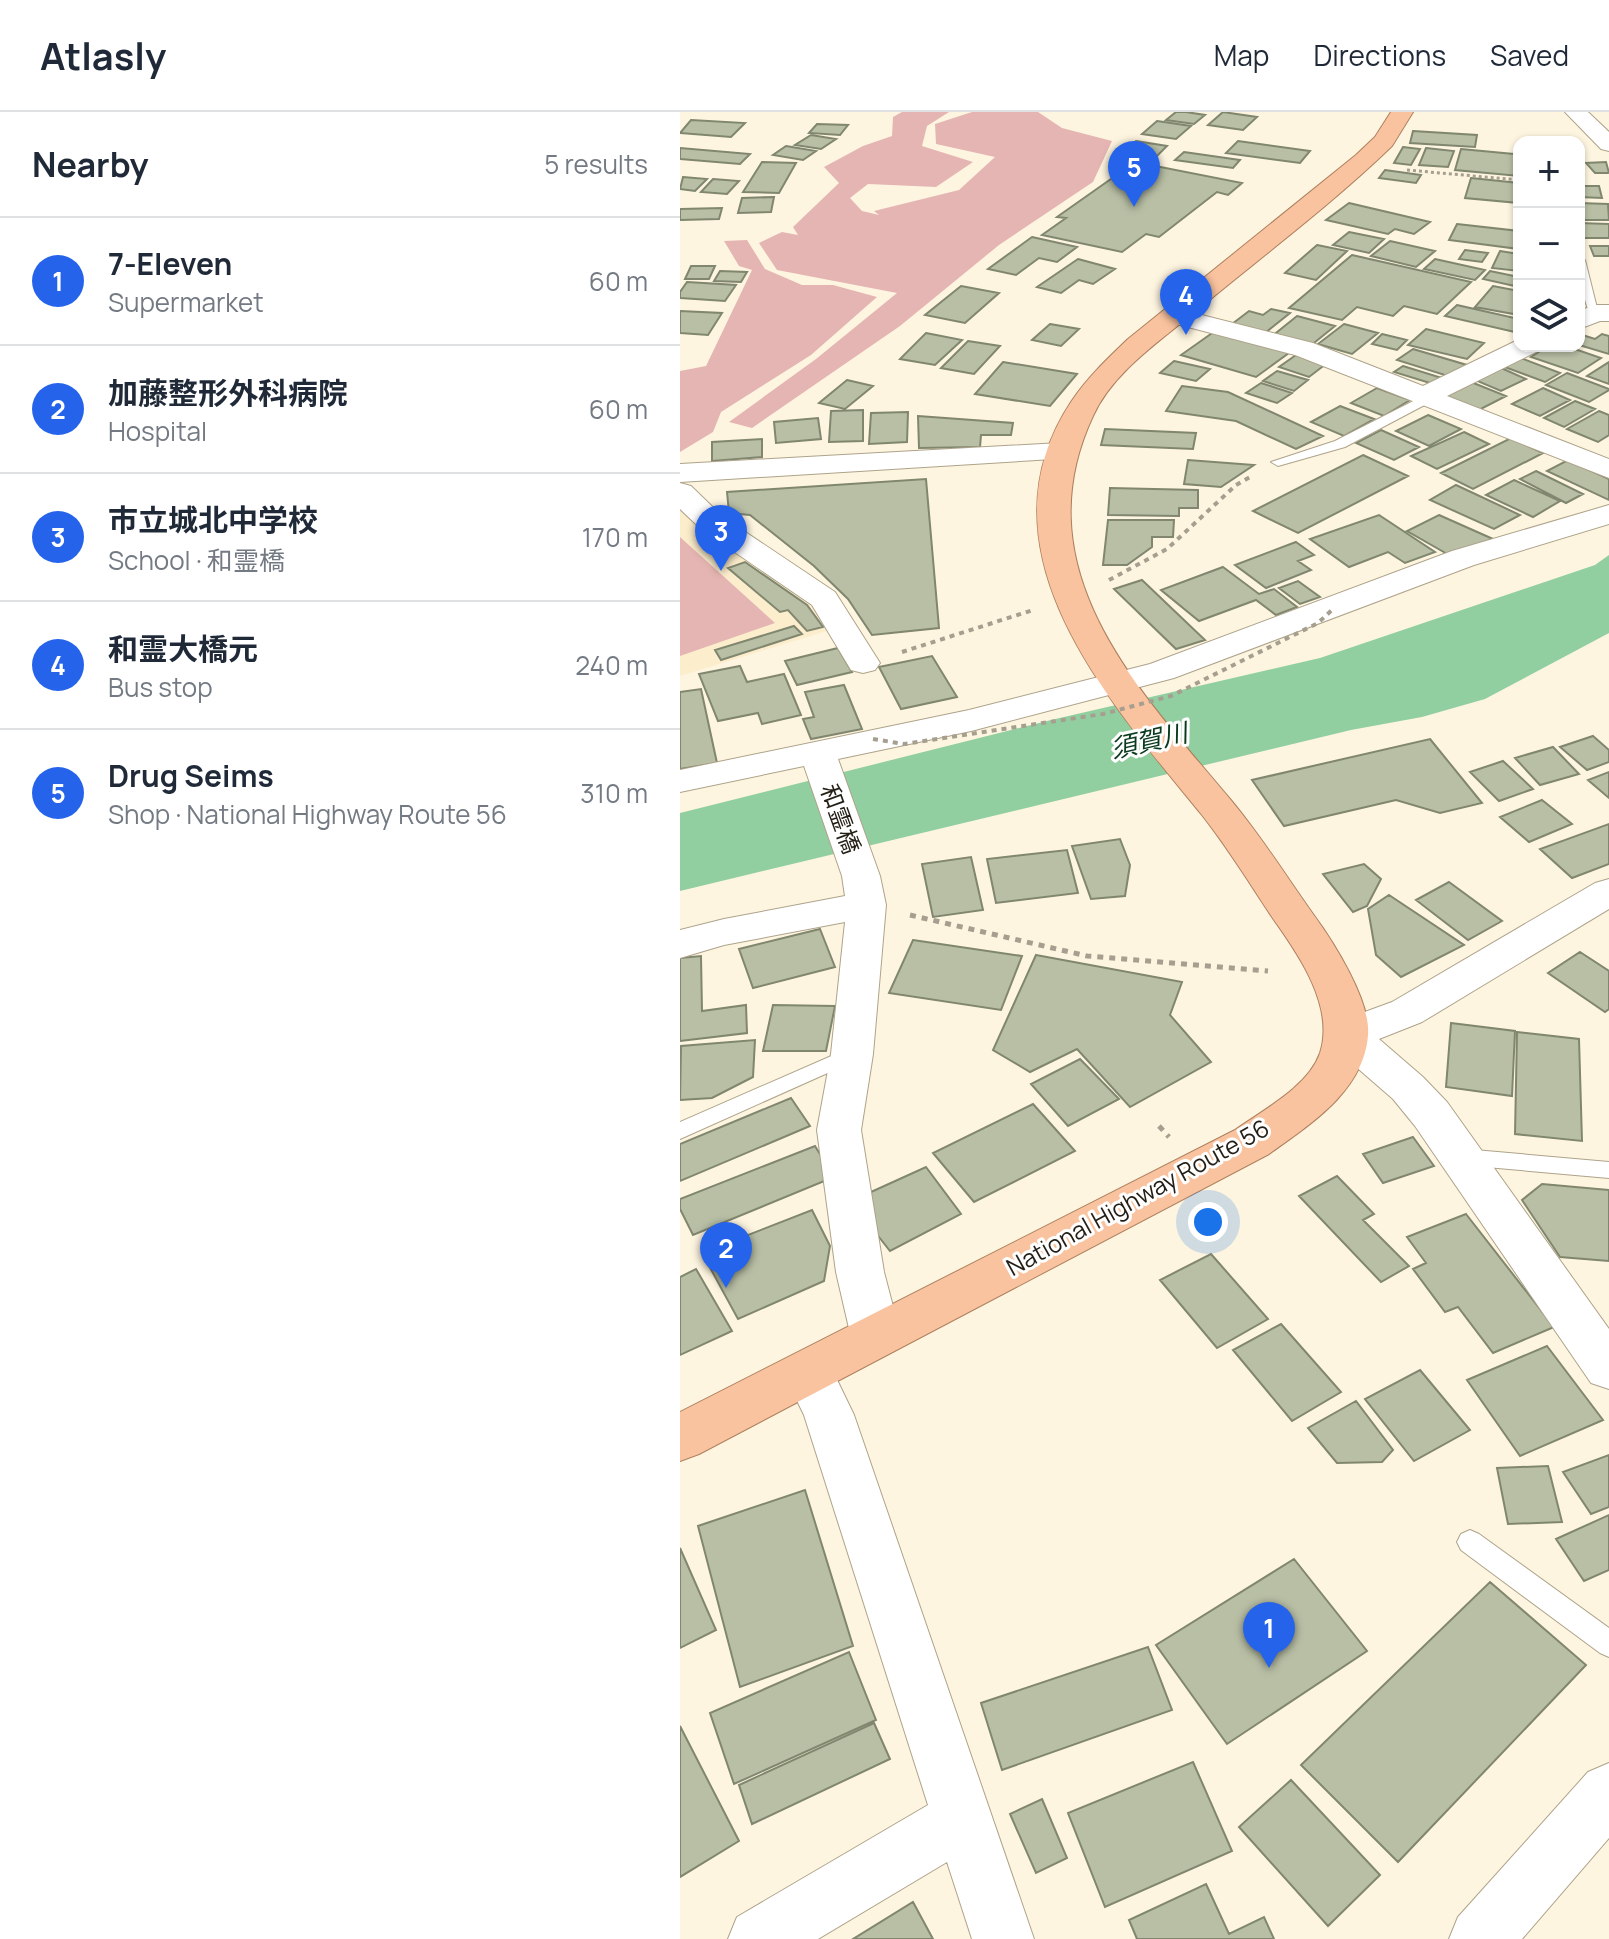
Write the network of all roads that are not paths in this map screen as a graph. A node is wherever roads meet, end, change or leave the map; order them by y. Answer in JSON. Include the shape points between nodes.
{"nodes":[{"id":1,"x":1402,"y":112,"type":"edge"},
{"id":2,"x":1576,"y":112,"type":"edge"},
{"id":3,"x":1609,"y":144,"type":"edge"},
{"id":4,"x":1584,"y":280,"type":"edge"},
{"id":5,"x":1174,"y":316,"type":"junction"},
{"id":6,"x":1594,"y":316,"type":"edge"},
{"id":7,"x":1515,"y":352,"type":"edge"},
{"id":8,"x":1427,"y":396,"type":"junction"},
{"id":9,"x":1060,"y":452,"type":"junction"},
{"id":10,"x":1278,"y":462,"type":"dead end"},
{"id":11,"x":1609,"y":469,"type":"edge"},
{"id":12,"x":680,"y":473,"type":"edge"},
{"id":13,"x":680,"y":492,"type":"edge"},
{"id":14,"x":1609,"y":514,"type":"edge"},
{"id":15,"x":863,"y":663,"type":"dead end"},
{"id":16,"x":1122,"y":692,"type":"junction"},
{"id":17,"x":818,"y":757,"type":"junction"},
{"id":18,"x":680,"y":781,"type":"edge"},
{"id":19,"x":863,"y":891,"type":"junction"},
{"id":20,"x":1609,"y":892,"type":"edge"},
{"id":21,"x":680,"y":944,"type":"edge"},
{"id":22,"x":1347,"y":1035,"type":"junction"},
{"id":23,"x":852,"y":1054,"type":"junction"},
{"id":24,"x":680,"y":1131,"type":"edge"},
{"id":25,"x":1463,"y":1157,"type":"junction"},
{"id":26,"x":1609,"y":1170,"type":"edge"},
{"id":27,"x":876,"y":1337,"type":"junction"},
{"id":28,"x":1609,"y":1368,"type":"edge"},
{"id":29,"x":808,"y":1372,"type":"junction"},
{"id":30,"x":680,"y":1438,"type":"edge"},
{"id":31,"x":1470,"y":1542,"type":"dead end"},
{"id":32,"x":1609,"y":1644,"type":"edge"},
{"id":33,"x":1609,"y":1793,"type":"edge"},
{"id":34,"x":963,"y":1818,"type":"junction"},
{"id":35,"x":759,"y":1939,"type":"edge"},
{"id":36,"x":1003,"y":1939,"type":"edge"},
{"id":37,"x":1480,"y":1939,"type":"edge"}],
"edges":[{"from":1,"to":5,"type":"highway","via":[[1384,141],[1358,165]]},
{"from":2,"to":3,"type":"street"},
{"from":4,"to":6,"type":"lane"},
{"from":5,"to":8,"type":"street","via":[[1304,349]]},
{"from":5,"to":9,"type":"highway","via":[[1106,376],[1080,411]]},
{"from":7,"to":8,"type":"street"},
{"from":8,"to":10,"type":"lane","via":[[1340,444]]},
{"from":8,"to":11,"type":"street"},
{"from":9,"to":12,"type":"street"},
{"from":9,"to":16,"type":"highway","via":[[1052,507],[1056,555],[1076,610]]},
{"from":13,"to":15,"type":"street","via":[[712,523],[824,599]]},
{"from":14,"to":16,"type":"street","via":[[1463,558],[1162,671]]},
{"from":16,"to":17,"type":"street","via":[[873,739]]},
{"from":16,"to":22,"type":"highway","via":[[1228,822],[1320,955],[1336,986]]},
{"from":17,"to":18,"type":"street"},
{"from":17,"to":19,"type":"street","name":"和霊橋"},
{"from":19,"to":21,"type":"street"},
{"from":19,"to":23,"type":"street"},
{"from":20,"to":22,"type":"street","via":[[1407,1012]]},
{"from":22,"to":25,"type":"street","via":[[1408,1088]]},
{"from":22,"to":27,"type":"highway","name":"National Highway Route 56","via":[[1336,1067],[1315,1096],[1252,1142]]},
{"from":23,"to":24,"type":"lane"},
{"from":23,"to":27,"type":"street","via":[[839,1130],[860,1272]]},
{"from":25,"to":26,"type":"lane"},
{"from":25,"to":28,"type":"street"},
{"from":27,"to":29,"type":"highway","name":"National Highway Route 56"},
{"from":29,"to":30,"type":"highway","name":"National Highway Route 56"},
{"from":29,"to":34,"type":"street","via":[[829,1415]]},
{"from":31,"to":32,"type":"lane"},
{"from":33,"to":37,"type":"street"},
{"from":34,"to":35,"type":"street"},
{"from":34,"to":36,"type":"street"}]}
